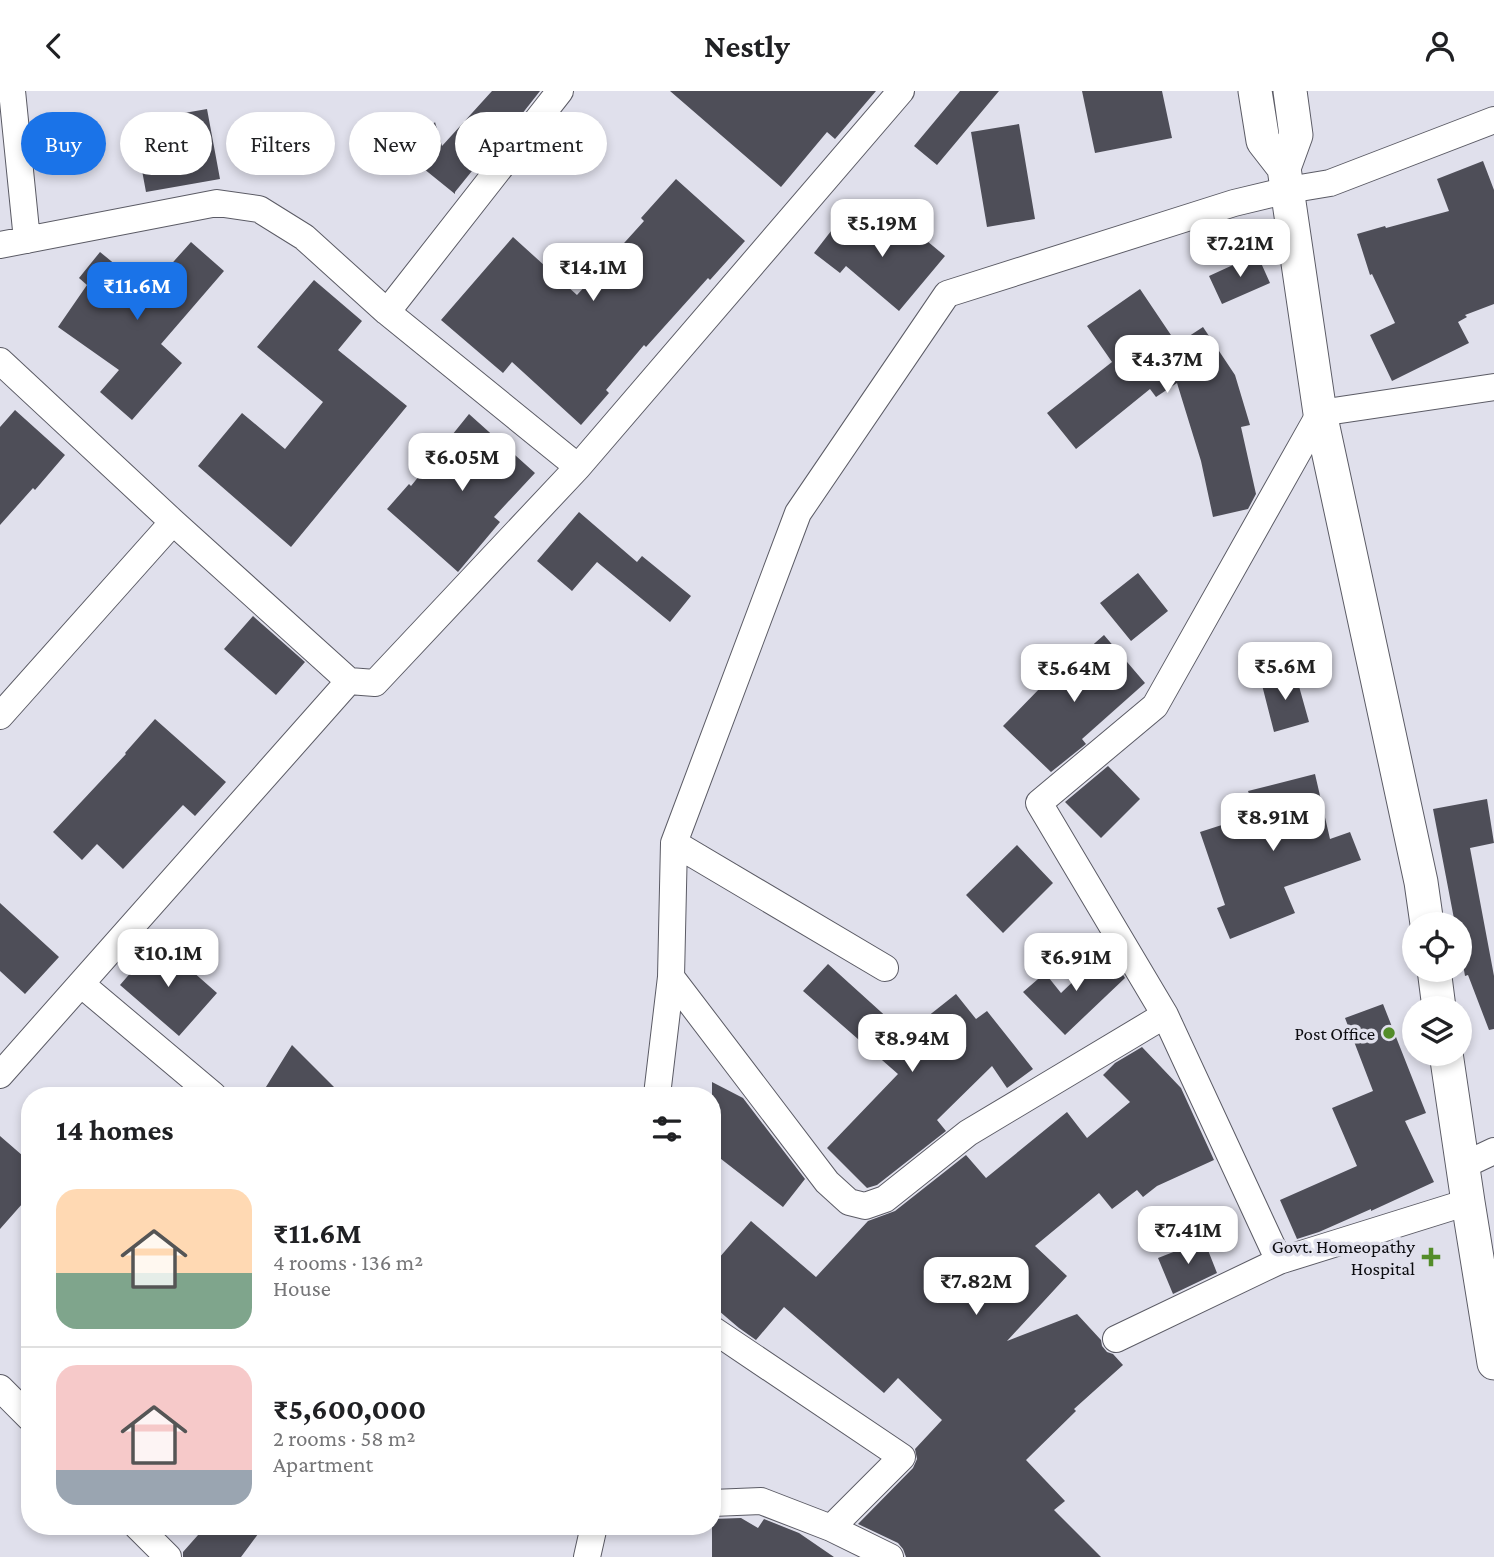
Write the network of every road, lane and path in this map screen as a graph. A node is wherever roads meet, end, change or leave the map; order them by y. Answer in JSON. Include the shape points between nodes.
{"nodes":[{"id":1,"x":12,"y":91,"type":"edge"},
{"id":2,"x":559,"y":91,"type":"edge"},
{"id":3,"x":901,"y":91,"type":"edge"},
{"id":4,"x":1255,"y":91,"type":"edge"},
{"id":5,"x":1290,"y":91,"type":"edge"},
{"id":6,"x":1494,"y":120,"type":"edge"},
{"id":7,"x":1286,"y":179,"type":"junction"},
{"id":8,"x":27,"y":240,"type":"junction"},
{"id":9,"x":0,"y":245,"type":"edge"},
{"id":10,"x":387,"y":311,"type":"junction"},
{"id":11,"x":0,"y":361,"type":"edge"},
{"id":12,"x":1494,"y":387,"type":"edge"},
{"id":13,"x":1320,"y":413,"type":"junction"},
{"id":14,"x":578,"y":467,"type":"junction"},
{"id":15,"x":173,"y":522,"type":"junction"},
{"id":16,"x":349,"y":681,"type":"junction"},
{"id":17,"x":0,"y":716,"type":"edge"},
{"id":18,"x":674,"y":843,"type":"junction"},
{"id":19,"x":1425,"y":912,"type":"edge"},
{"id":20,"x":885,"y":968,"type":"dead end"},
{"id":21,"x":671,"y":977,"type":"junction"},
{"id":22,"x":81,"y":984,"type":"junction"},
{"id":23,"x":1165,"y":1014,"type":"junction"},
{"id":24,"x":1448,"y":1066,"type":"edge"},
{"id":25,"x":0,"y":1076,"type":"edge"},
{"id":26,"x":203,"y":1087,"type":"edge"},
{"id":27,"x":658,"y":1087,"type":"edge"},
{"id":28,"x":1494,"y":1151,"type":"edge"},
{"id":29,"x":1462,"y":1166,"type":"junction"},
{"id":30,"x":1468,"y":1202,"type":"junction"},
{"id":31,"x":1279,"y":1261,"type":"junction"},
{"id":32,"x":721,"y":1335,"type":"edge"},
{"id":33,"x":1116,"y":1339,"type":"dead end"},
{"id":34,"x":1494,"y":1363,"type":"edge"},
{"id":35,"x":0,"y":1388,"type":"edge"},
{"id":36,"x":21,"y":1408,"type":"edge"},
{"id":37,"x":721,"y":1503,"type":"edge"},
{"id":38,"x":831,"y":1528,"type":"junction"},
{"id":39,"x":146,"y":1535,"type":"edge"},
{"id":40,"x":592,"y":1535,"type":"edge"},
{"id":41,"x":168,"y":1557,"type":"edge"},
{"id":42,"x":587,"y":1557,"type":"edge"},
{"id":43,"x":890,"y":1557,"type":"edge"}],
"edges":[{"from":1,"to":8,"type":"street"},
{"from":2,"to":10,"type":"street"},
{"from":3,"to":14,"type":"street"},
{"from":4,"to":7,"type":"street","via":[[1263,141]]},
{"from":5,"to":7,"type":"street","via":[[1296,135]]},
{"from":6,"to":7,"type":"street","via":[[1330,184]]},
{"from":7,"to":13,"type":"street"},
{"from":7,"to":18,"type":"street","via":[[1234,203],[947,294],[798,513]]},
{"from":8,"to":9,"type":"street"},
{"from":8,"to":10,"type":"street","via":[[217,203],[259,209],[304,237]]},
{"from":10,"to":14,"type":"street"},
{"from":11,"to":15,"type":"street"},
{"from":12,"to":13,"type":"street"},
{"from":13,"to":19,"type":"street"},
{"from":13,"to":23,"type":"street","via":[[1155,706],[1040,803]]},
{"from":14,"to":16,"type":"street","via":[[374,683]]},
{"from":15,"to":16,"type":"street"},
{"from":15,"to":17,"type":"street"},
{"from":16,"to":22,"type":"street"},
{"from":18,"to":20,"type":"street"},
{"from":18,"to":21,"type":"street"},
{"from":21,"to":23,"type":"street","via":[[827,1182],[849,1202],[865,1206],[885,1199],[968,1133]]},
{"from":21,"to":27,"type":"street"},
{"from":22,"to":25,"type":"street"},
{"from":22,"to":26,"type":"street"},
{"from":23,"to":31,"type":"street"},
{"from":24,"to":29,"type":"street"},
{"from":28,"to":29,"type":"street"},
{"from":29,"to":30,"type":"street"},
{"from":30,"to":31,"type":"street"},
{"from":30,"to":34,"type":"street"},
{"from":31,"to":33,"type":"street"},
{"from":32,"to":38,"type":"street","via":[[902,1457]]},
{"from":35,"to":36,"type":"street"},
{"from":37,"to":38,"type":"street","via":[[761,1501]]},
{"from":38,"to":43,"type":"street"},
{"from":39,"to":41,"type":"street"},
{"from":40,"to":42,"type":"street"}]}
